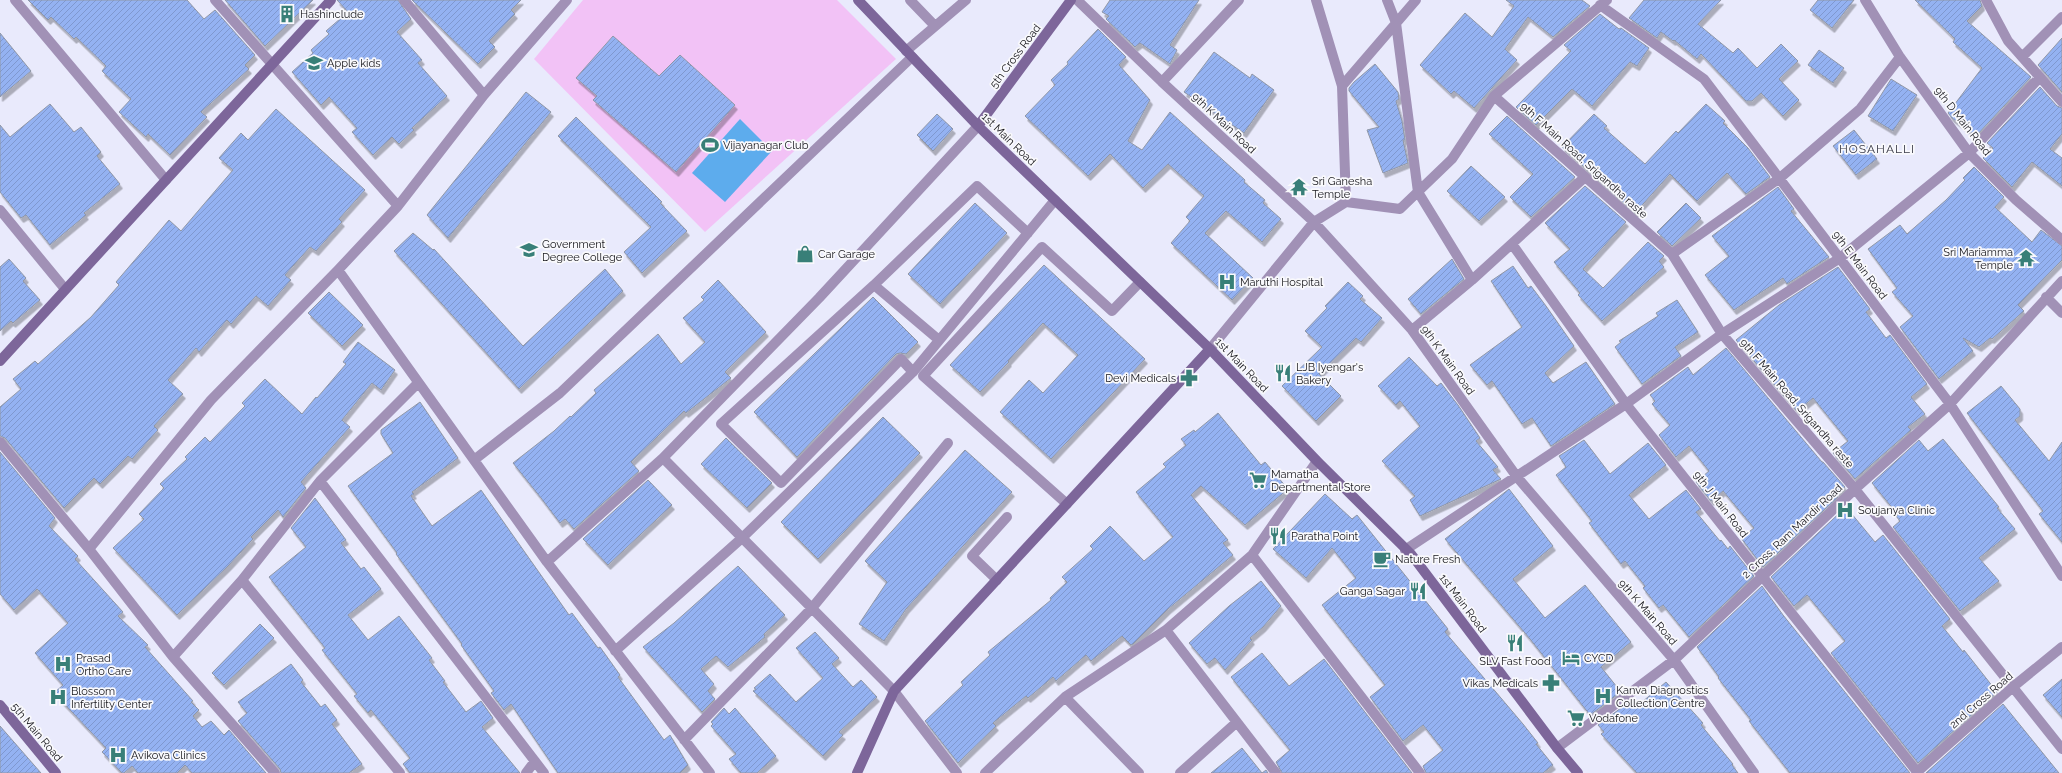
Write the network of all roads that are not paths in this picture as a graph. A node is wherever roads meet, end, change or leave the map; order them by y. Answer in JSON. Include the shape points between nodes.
{"nodes":[{"id":1,"x":15,"y":0,"type":"edge"},
{"id":2,"x":215,"y":0,"type":"edge"},
{"id":3,"x":331,"y":0,"type":"edge"},
{"id":4,"x":404,"y":0,"type":"edge"},
{"id":5,"x":566,"y":0,"type":"edge"},
{"id":6,"x":858,"y":0,"type":"edge"},
{"id":7,"x":910,"y":0,"type":"edge"},
{"id":8,"x":966,"y":0,"type":"edge"},
{"id":9,"x":1071,"y":0,"type":"edge"},
{"id":10,"x":1077,"y":0,"type":"edge"},
{"id":11,"x":1239,"y":0,"type":"edge"},
{"id":12,"x":1316,"y":0,"type":"edge"},
{"id":13,"x":1387,"y":0,"type":"edge"},
{"id":14,"x":1416,"y":0,"type":"edge"},
{"id":15,"x":1865,"y":0,"type":"edge"},
{"id":16,"x":1986,"y":0,"type":"edge"},
{"id":17,"x":1604,"y":2,"type":"edge"},
{"id":18,"x":2062,"y":17,"type":"edge"},
{"id":19,"x":1396,"y":24,"type":"junction"},
{"id":20,"x":935,"y":26,"type":"junction"},
{"id":21,"x":911,"y":55,"type":"junction"},
{"id":22,"x":1900,"y":57,"type":"junction"},
{"id":23,"x":2022,"y":57,"type":"junction"},
{"id":24,"x":271,"y":65,"type":"junction"},
{"id":25,"x":2040,"y":77,"type":"junction"},
{"id":26,"x":1162,"y":82,"type":"junction"},
{"id":27,"x":1342,"y":86,"type":"junction"},
{"id":28,"x":484,"y":95,"type":"junction"},
{"id":29,"x":1494,"y":96,"type":"junction"},
{"id":30,"x":2062,"y":102,"type":"edge"},
{"id":31,"x":978,"y":126,"type":"junction"},
{"id":32,"x":1969,"y":153,"type":"junction"},
{"id":33,"x":1585,"y":177,"type":"junction"},
{"id":34,"x":1780,"y":178,"type":"junction"},
{"id":35,"x":166,"y":180,"type":"junction"},
{"id":36,"x":1418,"y":192,"type":"junction"},
{"id":37,"x":1055,"y":200,"type":"junction"},
{"id":38,"x":1346,"y":202,"type":"junction"},
{"id":39,"x":398,"y":206,"type":"junction"},
{"id":40,"x":0,"y":210,"type":"edge"},
{"id":41,"x":1314,"y":222,"type":"junction"},
{"id":42,"x":1028,"y":233,"type":"junction"},
{"id":43,"x":2062,"y":240,"type":"edge"},
{"id":44,"x":1512,"y":244,"type":"junction"},
{"id":45,"x":1672,"y":254,"type":"junction"},
{"id":46,"x":1840,"y":258,"type":"junction"},
{"id":47,"x":338,"y":270,"type":"junction"},
{"id":48,"x":1472,"y":280,"type":"junction"},
{"id":49,"x":2062,"y":281,"type":"edge"},
{"id":50,"x":1140,"y":282,"type":"junction"},
{"id":51,"x":874,"y":285,"type":"junction"},
{"id":52,"x":65,"y":289,"type":"junction"},
{"id":53,"x":2046,"y":297,"type":"junction"},
{"id":54,"x":2062,"y":313,"type":"edge"},
{"id":55,"x":1412,"y":330,"type":"junction"},
{"id":56,"x":1722,"y":334,"type":"junction"},
{"id":57,"x":939,"y":340,"type":"junction"},
{"id":58,"x":1210,"y":349,"type":"junction"},
{"id":59,"x":0,"y":361,"type":"edge"},
{"id":60,"x":913,"y":372,"type":"junction"},
{"id":61,"x":418,"y":383,"type":"junction"},
{"id":62,"x":1626,"y":404,"type":"junction"},
{"id":63,"x":1950,"y":404,"type":"junction"},
{"id":64,"x":0,"y":442,"type":"edge"},
{"id":65,"x":948,"y":443,"type":"dead end"},
{"id":66,"x":663,"y":458,"type":"junction"},
{"id":67,"x":474,"y":460,"type":"junction"},
{"id":68,"x":1317,"y":461,"type":"junction"},
{"id":69,"x":1517,"y":477,"type":"junction"},
{"id":70,"x":320,"y":482,"type":"junction"},
{"id":71,"x":1855,"y":489,"type":"junction"},
{"id":72,"x":1067,"y":504,"type":"junction"},
{"id":73,"x":1007,"y":516,"type":"dead end"},
{"id":74,"x":742,"y":538,"type":"junction"},
{"id":75,"x":89,"y":549,"type":"junction"},
{"id":76,"x":1406,"y":550,"type":"junction"},
{"id":77,"x":1252,"y":555,"type":"junction"},
{"id":78,"x":547,"y":562,"type":"junction"},
{"id":79,"x":1762,"y":576,"type":"junction"},
{"id":80,"x":2062,"y":576,"type":"edge"},
{"id":81,"x":242,"y":580,"type":"junction"},
{"id":82,"x":997,"y":580,"type":"junction"},
{"id":83,"x":812,"y":608,"type":"junction"},
{"id":84,"x":1166,"y":630,"type":"junction"},
{"id":85,"x":2062,"y":647,"type":"edge"},
{"id":86,"x":615,"y":651,"type":"junction"},
{"id":87,"x":173,"y":656,"type":"junction"},
{"id":88,"x":1674,"y":660,"type":"junction"},
{"id":89,"x":2014,"y":686,"type":"junction"},
{"id":90,"x":894,"y":691,"type":"junction"},
{"id":91,"x":1065,"y":697,"type":"junction"},
{"id":92,"x":0,"y":705,"type":"edge"},
{"id":93,"x":1237,"y":722,"type":"junction"},
{"id":94,"x":684,"y":740,"type":"junction"},
{"id":95,"x":1557,"y":748,"type":"junction"},
{"id":96,"x":2062,"y":749,"type":"edge"},
{"id":97,"x":535,"y":761,"type":"junction"},
{"id":98,"x":707,"y":772,"type":"edge"},
{"id":99,"x":56,"y":773,"type":"edge"},
{"id":100,"x":275,"y":773,"type":"edge"},
{"id":101,"x":400,"y":773,"type":"edge"},
{"id":102,"x":526,"y":773,"type":"edge"},
{"id":103,"x":544,"y":773,"type":"edge"},
{"id":104,"x":857,"y":773,"type":"edge"},
{"id":105,"x":957,"y":773,"type":"edge"},
{"id":106,"x":985,"y":773,"type":"edge"},
{"id":107,"x":1140,"y":773,"type":"edge"},
{"id":108,"x":1180,"y":773,"type":"edge"},
{"id":109,"x":1276,"y":773,"type":"edge"},
{"id":110,"x":1420,"y":773,"type":"edge"},
{"id":111,"x":1578,"y":773,"type":"edge"},
{"id":112,"x":1754,"y":773,"type":"edge"},
{"id":113,"x":1918,"y":773,"type":"edge"}],
"edges":[{"from":1,"to":35,"type":"street"},
{"from":2,"to":24,"type":"street"},
{"from":3,"to":24,"type":"street"},
{"from":4,"to":28,"type":"street"},
{"from":5,"to":28,"type":"street"},
{"from":6,"to":21,"type":"street","name":"1st Main Road"},
{"from":7,"to":20,"type":"street"},
{"from":8,"to":20,"type":"street"},
{"from":9,"to":31,"type":"street","name":"5th Cross Road"},
{"from":10,"to":26,"type":"street","name":"9th K Main Road"},
{"from":11,"to":26,"type":"street"},
{"from":12,"to":27,"type":"street"},
{"from":13,"to":19,"type":"street"},
{"from":14,"to":19,"type":"street"},
{"from":15,"to":22,"type":"street","name":"9th D Main Road"},
{"from":16,"to":23,"type":"street","via":[[2008,41]]},
{"from":17,"to":29,"type":"street"},
{"from":17,"to":34,"type":"street","name":"9th E Main Road","via":[[1704,79]]},
{"from":18,"to":23,"type":"street"},
{"from":19,"to":27,"type":"street"},
{"from":19,"to":36,"type":"street"},
{"from":20,"to":21,"type":"street"},
{"from":21,"to":31,"type":"street","name":"1st Main Road"},
{"from":21,"to":67,"type":"street","via":[[560,394]]},
{"from":22,"to":32,"type":"street","name":"9th D Main Road"},
{"from":22,"to":34,"type":"street","via":[[1860,109]]},
{"from":23,"to":25,"type":"street"},
{"from":24,"to":35,"type":"street"},
{"from":24,"to":39,"type":"street"},
{"from":25,"to":30,"type":"street"},
{"from":25,"to":32,"type":"street"},
{"from":26,"to":41,"type":"street","name":"9th K Main Road"},
{"from":27,"to":38,"type":"street"},
{"from":28,"to":39,"type":"street"},
{"from":29,"to":33,"type":"street","name":"9th F Main Road, Srigandha raste"},
{"from":29,"to":36,"type":"street","via":[[1452,159]]},
{"from":31,"to":37,"type":"street","name":"1st Main Road"},
{"from":31,"to":66,"type":"street","via":[[819,298]]},
{"from":32,"to":43,"type":"street","name":"9th D Main Road","via":[[2016,200]]},
{"from":32,"to":46,"type":"street"},
{"from":33,"to":44,"type":"street"},
{"from":33,"to":45,"type":"street","name":"9th F Main Road, Srigandha raste"},
{"from":34,"to":45,"type":"street"},
{"from":34,"to":46,"type":"street","name":"9th E Main Road"},
{"from":35,"to":52,"type":"street"},
{"from":36,"to":38,"type":"street","via":[[1400,209]]},
{"from":36,"to":48,"type":"street"},
{"from":37,"to":42,"type":"street"},
{"from":37,"to":50,"type":"street","name":"1st Main Road"},
{"from":38,"to":41,"type":"street"},
{"from":39,"to":47,"type":"street"},
{"from":40,"to":52,"type":"street"},
{"from":41,"to":55,"type":"street","name":"9th K Main Road"},
{"from":41,"to":58,"type":"street"},
{"from":42,"to":51,"type":"street","via":[[977,186]]},
{"from":42,"to":57,"type":"street"},
{"from":44,"to":48,"type":"street"},
{"from":44,"to":62,"type":"street","name":"9th J Main Road"},
{"from":45,"to":56,"type":"street","name":"9th F Main Road, Srigandha raste"},
{"from":46,"to":56,"type":"street"},
{"from":46,"to":63,"type":"street","name":"9th E Main Road"},
{"from":47,"to":61,"type":"street"},
{"from":47,"to":75,"type":"street","via":[[211,400]]},
{"from":48,"to":55,"type":"street"},
{"from":49,"to":53,"type":"street","name":"2 Cross, Ram Mandir Road"},
{"from":50,"to":58,"type":"street","name":"1st Main Road"},
{"from":50,"to":72,"type":"street","via":[[1112,311],[1042,247],[923,376]]},
{"from":51,"to":57,"type":"street"},
{"from":51,"to":60,"type":"street","via":[[721,424],[781,483],[901,359]]},
{"from":52,"to":59,"type":"street"},
{"from":53,"to":54,"type":"street"},
{"from":53,"to":63,"type":"street","name":"2 Cross, Ram Mandir Road"},
{"from":55,"to":69,"type":"street","name":"9th K Main Road"},
{"from":56,"to":62,"type":"street"},
{"from":56,"to":71,"type":"street","name":"9th F Main Road, Srigandha raste"},
{"from":57,"to":60,"type":"street"},
{"from":58,"to":68,"type":"street","name":"1st Main Road"},
{"from":58,"to":72,"type":"street"},
{"from":60,"to":74,"type":"street"},
{"from":61,"to":67,"type":"street"},
{"from":61,"to":70,"type":"street"},
{"from":62,"to":69,"type":"street"},
{"from":62,"to":79,"type":"street","name":"9th J Main Road"},
{"from":63,"to":71,"type":"street","name":"2 Cross, Ram Mandir Road"},
{"from":63,"to":80,"type":"street","name":"9th E Main Road"},
{"from":64,"to":75,"type":"street"},
{"from":65,"to":83,"type":"street"},
{"from":66,"to":74,"type":"street"},
{"from":66,"to":78,"type":"street"},
{"from":67,"to":78,"type":"street"},
{"from":68,"to":76,"type":"street","name":"1st Main Road"},
{"from":68,"to":77,"type":"street"},
{"from":69,"to":76,"type":"street"},
{"from":69,"to":88,"type":"street","name":"9th K Main Road"},
{"from":70,"to":81,"type":"street"},
{"from":70,"to":97,"type":"street"},
{"from":71,"to":79,"type":"street","name":"2 Cross, Ram Mandir Road"},
{"from":71,"to":89,"type":"street","name":"9th F Main Road, Srigandha raste"},
{"from":72,"to":82,"type":"street"},
{"from":73,"to":82,"type":"street","via":[[972,556]]},
{"from":74,"to":83,"type":"street"},
{"from":74,"to":86,"type":"street"},
{"from":75,"to":87,"type":"street"},
{"from":76,"to":95,"type":"street","name":"1st Main Road"},
{"from":77,"to":84,"type":"street"},
{"from":77,"to":110,"type":"street"},
{"from":78,"to":86,"type":"street"},
{"from":79,"to":88,"type":"street","name":"2 Cross, Ram Mandir Road"},
{"from":79,"to":113,"type":"street","name":"9th J Main Road"},
{"from":81,"to":87,"type":"street"},
{"from":81,"to":101,"type":"street"},
{"from":82,"to":90,"type":"street"},
{"from":83,"to":90,"type":"street"},
{"from":83,"to":94,"type":"street"},
{"from":84,"to":91,"type":"street"},
{"from":84,"to":93,"type":"street"},
{"from":85,"to":89,"type":"street","name":"2nd Cross Road"},
{"from":86,"to":94,"type":"street"},
{"from":87,"to":100,"type":"street"},
{"from":88,"to":95,"type":"street","name":"2 Cross, Ram Mandir Road"},
{"from":88,"to":112,"type":"street","name":"9th K Main Road"},
{"from":89,"to":96,"type":"street","name":"9th F Main Road, Srigandha raste"},
{"from":89,"to":113,"type":"street","name":"2nd Cross Road"},
{"from":90,"to":104,"type":"street"},
{"from":90,"to":105,"type":"street"},
{"from":91,"to":106,"type":"street"},
{"from":91,"to":107,"type":"street"},
{"from":92,"to":99,"type":"street","name":"5th Main Road"},
{"from":93,"to":108,"type":"street"},
{"from":93,"to":109,"type":"street"},
{"from":94,"to":98,"type":"street"},
{"from":95,"to":111,"type":"street","name":"1st Main Road"},
{"from":97,"to":102,"type":"street"},
{"from":97,"to":103,"type":"street"}]}
